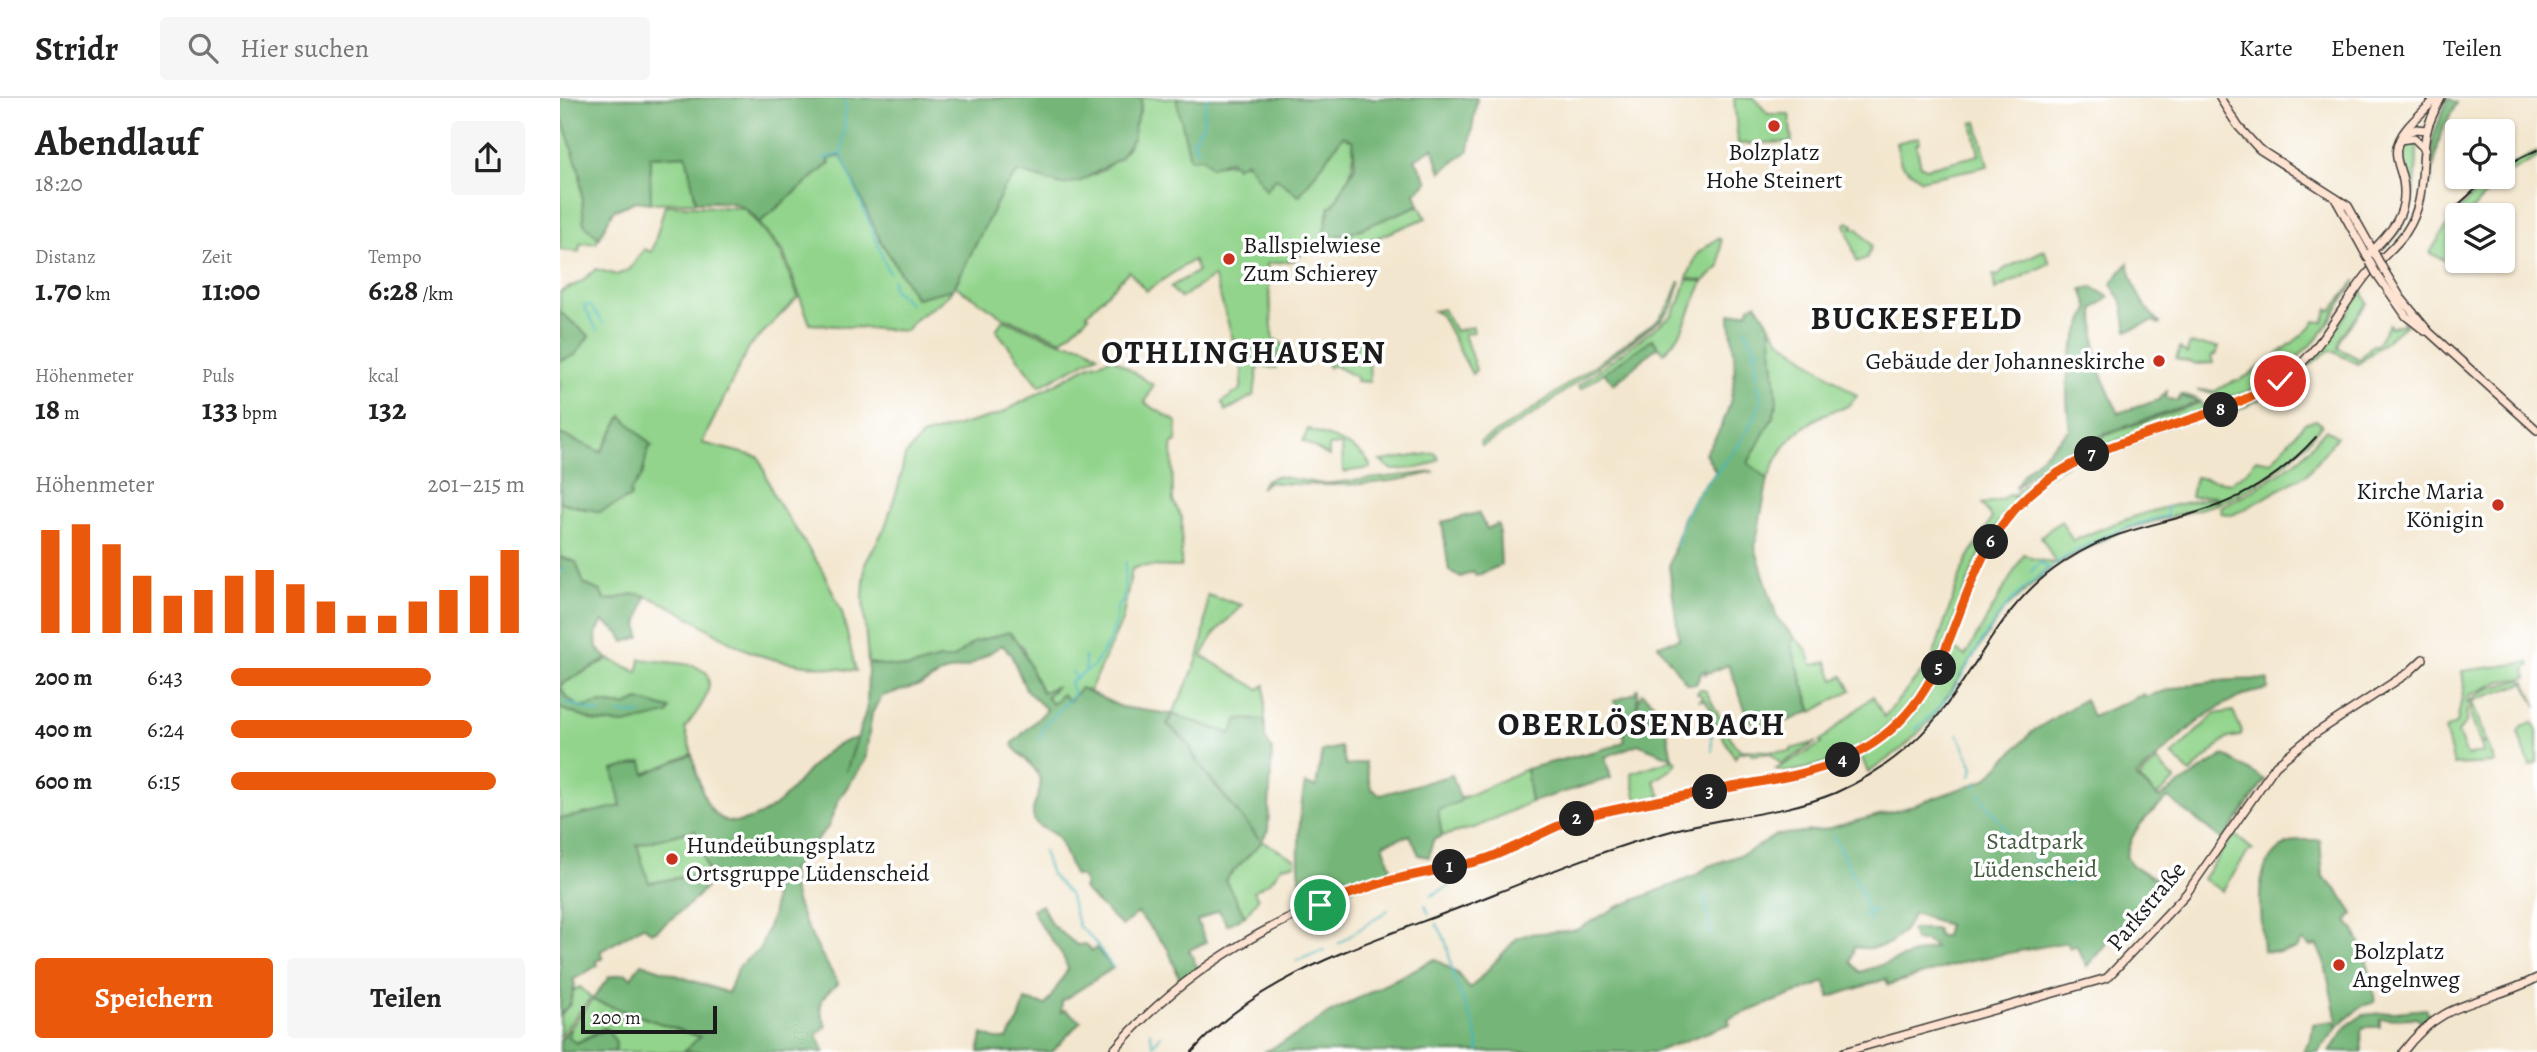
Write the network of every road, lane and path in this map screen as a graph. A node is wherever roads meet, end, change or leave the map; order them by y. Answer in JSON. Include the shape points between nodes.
{"nodes":[{"id":1,"x":2220,"y":98,"type":"edge"},
{"id":2,"x":2438,"y":98,"type":"edge"},
{"id":3,"x":2412,"y":124,"type":"junction"},
{"id":4,"x":2427,"y":129,"type":"junction"},
{"id":5,"x":2401,"y":138,"type":"junction"},
{"id":6,"x":2425,"y":149,"type":"junction"},
{"id":7,"x":2371,"y":256,"type":"junction"},
{"id":8,"x":2537,"y":430,"type":"edge"},
{"id":9,"x":2423,"y":659,"type":"dead end"},
{"id":10,"x":2537,"y":978,"type":"edge"},
{"id":11,"x":1112,"y":1052,"type":"edge"},
{"id":12,"x":1844,"y":1052,"type":"edge"},
{"id":13,"x":2403,"y":1052,"type":"edge"}],
"edges":[{"from":1,"to":7,"type":"main road","via":[[2259,149],[2340,198],[2353,212]]},
{"from":2,"to":3,"type":"main road"},
{"from":2,"to":4,"type":"main road"},
{"from":3,"to":4,"type":"main road","via":[[2423,123]]},
{"from":3,"to":5,"type":"main road"},
{"from":4,"to":5,"type":"main road","via":[[2416,129]]},
{"from":4,"to":6,"type":"main road"},
{"from":5,"to":6,"type":"main road","via":[[2414,138]]},
{"from":5,"to":7,"type":"main road","via":[[2397,153],[2404,192],[2402,212]]},
{"from":6,"to":11,"type":"main road","via":[[2420,201],[2413,221],[2308,357],[2280,381],[2245,400],[2092,454],[2027,497],[1979,562],[1950,645],[1928,688],[1902,719],[1872,744],[1804,773],[1585,816],[1480,860],[1395,879],[1303,912],[1262,931],[1174,989]]},
{"from":7,"to":8,"type":"main road","bridge":true,"via":[[2429,332]]},
{"from":9,"to":12,"type":"main road","name":"Parkstraße","via":[[2276,765],[2186,894],[2107,978]]},
{"from":10,"to":13,"type":"main road","via":[[2443,1013]]}]}
